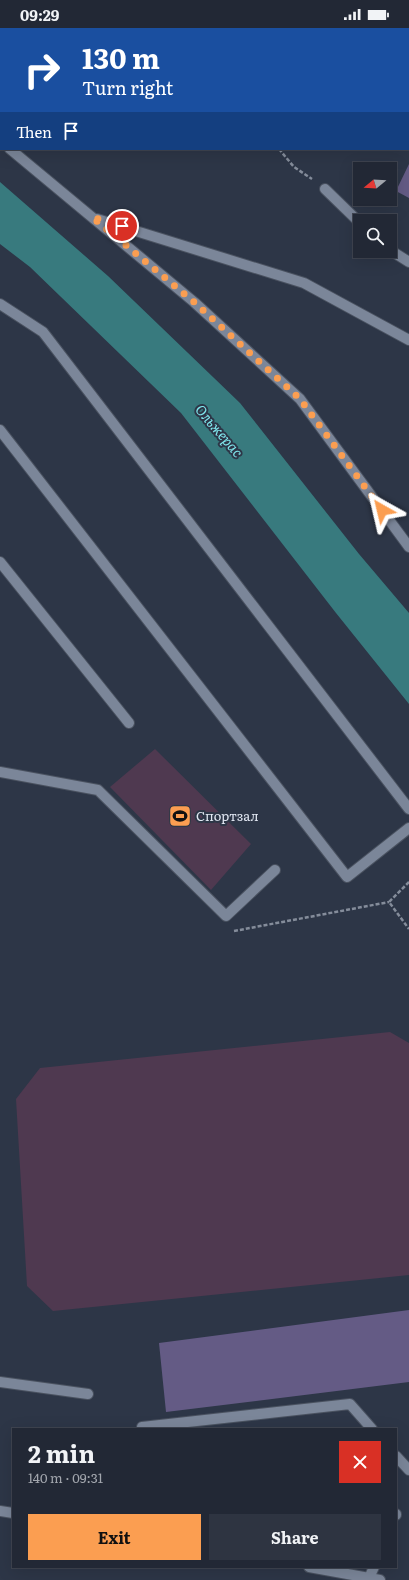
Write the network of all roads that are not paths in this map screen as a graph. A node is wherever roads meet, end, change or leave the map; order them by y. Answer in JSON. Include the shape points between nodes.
{"nodes":[{"id":1,"x":11,"y":150,"type":"edge"},
{"id":2,"x":326,"y":189,"type":"road end"},
{"id":3,"x":353,"y":216,"type":"edge"},
{"id":4,"x":92,"y":217,"type":"junction"},
{"id":5,"x":397,"y":254,"type":"edge"},
{"id":6,"x":409,"y":262,"type":"edge"},
{"id":7,"x":0,"y":304,"type":"edge"},
{"id":8,"x":409,"y":340,"type":"edge"},
{"id":9,"x":0,"y":430,"type":"edge"},
{"id":10,"x":409,"y":547,"type":"edge"},
{"id":11,"x":0,"y":562,"type":"edge"},
{"id":12,"x":129,"y":723,"type":"dead end"},
{"id":13,"x":0,"y":772,"type":"edge"},
{"id":14,"x":409,"y":809,"type":"edge"},
{"id":15,"x":409,"y":828,"type":"edge"},
{"id":16,"x":275,"y":870,"type":"dead end"},
{"id":17,"x":0,"y":1382,"type":"edge"},
{"id":18,"x":88,"y":1394,"type":"dead end"},
{"id":19,"x":142,"y":1427,"type":"dead end"},
{"id":20,"x":371,"y":1428,"type":"edge"},
{"id":21,"x":397,"y":1457,"type":"edge"},
{"id":22,"x":409,"y":1470,"type":"edge"},
{"id":23,"x":0,"y":1511,"type":"edge"},
{"id":24,"x":12,"y":1513,"type":"edge"},
{"id":25,"x":314,"y":1568,"type":"edge"},
{"id":26,"x":374,"y":1568,"type":"edge"},
{"id":27,"x":369,"y":1578,"type":"junction"},
{"id":28,"x":380,"y":1580,"type":"edge"}],
"edges":[{"from":1,"to":4,"type":"street"},
{"from":2,"to":3,"type":"street"},
{"from":4,"to":8,"type":"street","via":[[304,283]]},
{"from":4,"to":10,"type":"street","via":[[194,302],[300,399]]},
{"from":5,"to":6,"type":"street"},
{"from":7,"to":14,"type":"street","via":[[43,332]]},
{"from":9,"to":15,"type":"street","via":[[347,877]]},
{"from":11,"to":12,"type":"street"},
{"from":13,"to":16,"type":"street","via":[[98,790],[226,916]]},
{"from":17,"to":18,"type":"street"},
{"from":19,"to":20,"type":"street","via":[[350,1404]]},
{"from":21,"to":22,"type":"street"},
{"from":23,"to":24,"type":"street"},
{"from":25,"to":27,"type":"street"},
{"from":26,"to":27,"type":"street"},
{"from":27,"to":28,"type":"street"}]}
